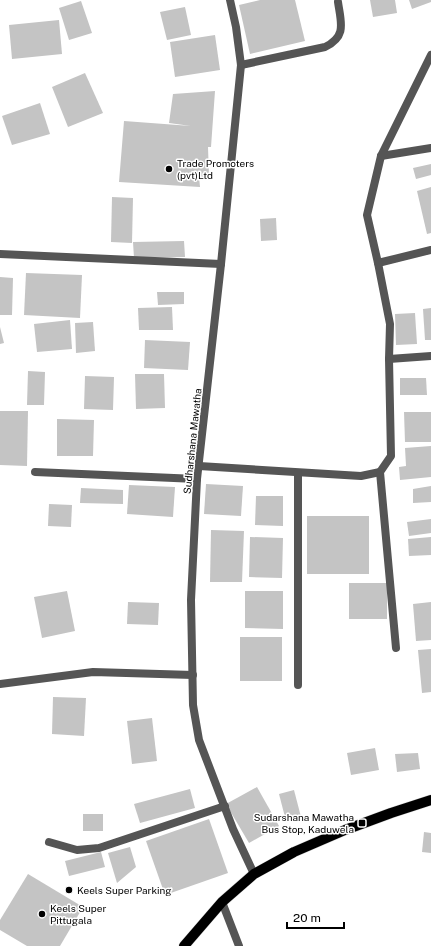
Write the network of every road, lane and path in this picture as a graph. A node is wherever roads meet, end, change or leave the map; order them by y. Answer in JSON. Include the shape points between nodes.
{"nodes":[{"id":1,"x":230,"y":0,"type":"edge"},
{"id":2,"x":338,"y":2,"type":"dead end"},
{"id":3,"x":431,"y":55,"type":"edge"},
{"id":4,"x":241,"y":65,"type":"junction"},
{"id":5,"x":431,"y":148,"type":"edge"},
{"id":6,"x":381,"y":156,"type":"junction"},
{"id":7,"x":431,"y":250,"type":"edge"},
{"id":8,"x":0,"y":254,"type":"edge"},
{"id":9,"x":378,"y":263,"type":"junction"},
{"id":10,"x":221,"y":264,"type":"junction"},
{"id":11,"x":431,"y":356,"type":"edge"},
{"id":12,"x":389,"y":359,"type":"junction"},
{"id":13,"x":199,"y":466,"type":"junction"},
{"id":14,"x":36,"y":472,"type":"dead end"},
{"id":15,"x":380,"y":472,"type":"junction"},
{"id":16,"x":298,"y":473,"type":"junction"},
{"id":17,"x":197,"y":479,"type":"junction"},
{"id":18,"x":396,"y":648,"type":"dead end"},
{"id":19,"x":193,"y":675,"type":"junction"},
{"id":20,"x":0,"y":684,"type":"edge"},
{"id":21,"x":298,"y":685,"type":"dead end"},
{"id":22,"x":431,"y":800,"type":"edge"},
{"id":23,"x":226,"y":806,"type":"junction"},
{"id":24,"x":49,"y":842,"type":"dead end"},
{"id":25,"x":254,"y":874,"type":"junction"},
{"id":26,"x":222,"y":902,"type":"junction"},
{"id":27,"x":184,"y":946,"type":"edge"},
{"id":28,"x":239,"y":946,"type":"edge"}],
"edges":[{"from":1,"to":4,"type":"street","name":"Sudharshana Mawatha"},
{"from":2,"to":4,"type":"street","via":[[341,28],[335,42],[324,48]]},
{"from":3,"to":6,"type":"street"},
{"from":4,"to":10,"type":"street","name":"Sudharshana Mawatha"},
{"from":5,"to":6,"type":"street"},
{"from":6,"to":9,"type":"street","via":[[367,215]]},
{"from":7,"to":9,"type":"street"},
{"from":8,"to":10,"type":"street"},
{"from":9,"to":12,"type":"street","via":[[390,324]]},
{"from":10,"to":13,"type":"street","name":"Sudharshana Mawatha"},
{"from":11,"to":12,"type":"street"},
{"from":12,"to":15,"type":"street","via":[[391,456]]},
{"from":13,"to":16,"type":"street"},
{"from":13,"to":17,"type":"street","name":"Sudharshana Mawatha"},
{"from":14,"to":17,"type":"street"},
{"from":15,"to":16,"type":"street","via":[[361,476]]},
{"from":15,"to":18,"type":"street"},
{"from":16,"to":21,"type":"street"},
{"from":17,"to":19,"type":"street","name":"Sudharshana Mawatha","via":[[191,600]]},
{"from":19,"to":20,"type":"street","via":[[93,672]]},
{"from":19,"to":23,"type":"street","name":"Sudharshana Mawatha","via":[[193,705],[199,740]]},
{"from":22,"to":25,"type":"main road","via":[[344,830],[294,852]]},
{"from":23,"to":24,"type":"street","via":[[99,848],[77,850]]},
{"from":23,"to":25,"type":"street","name":"Sudharshana Mawatha"},
{"from":25,"to":26,"type":"main road"},
{"from":26,"to":27,"type":"main road"},
{"from":26,"to":28,"type":"street"}]}
